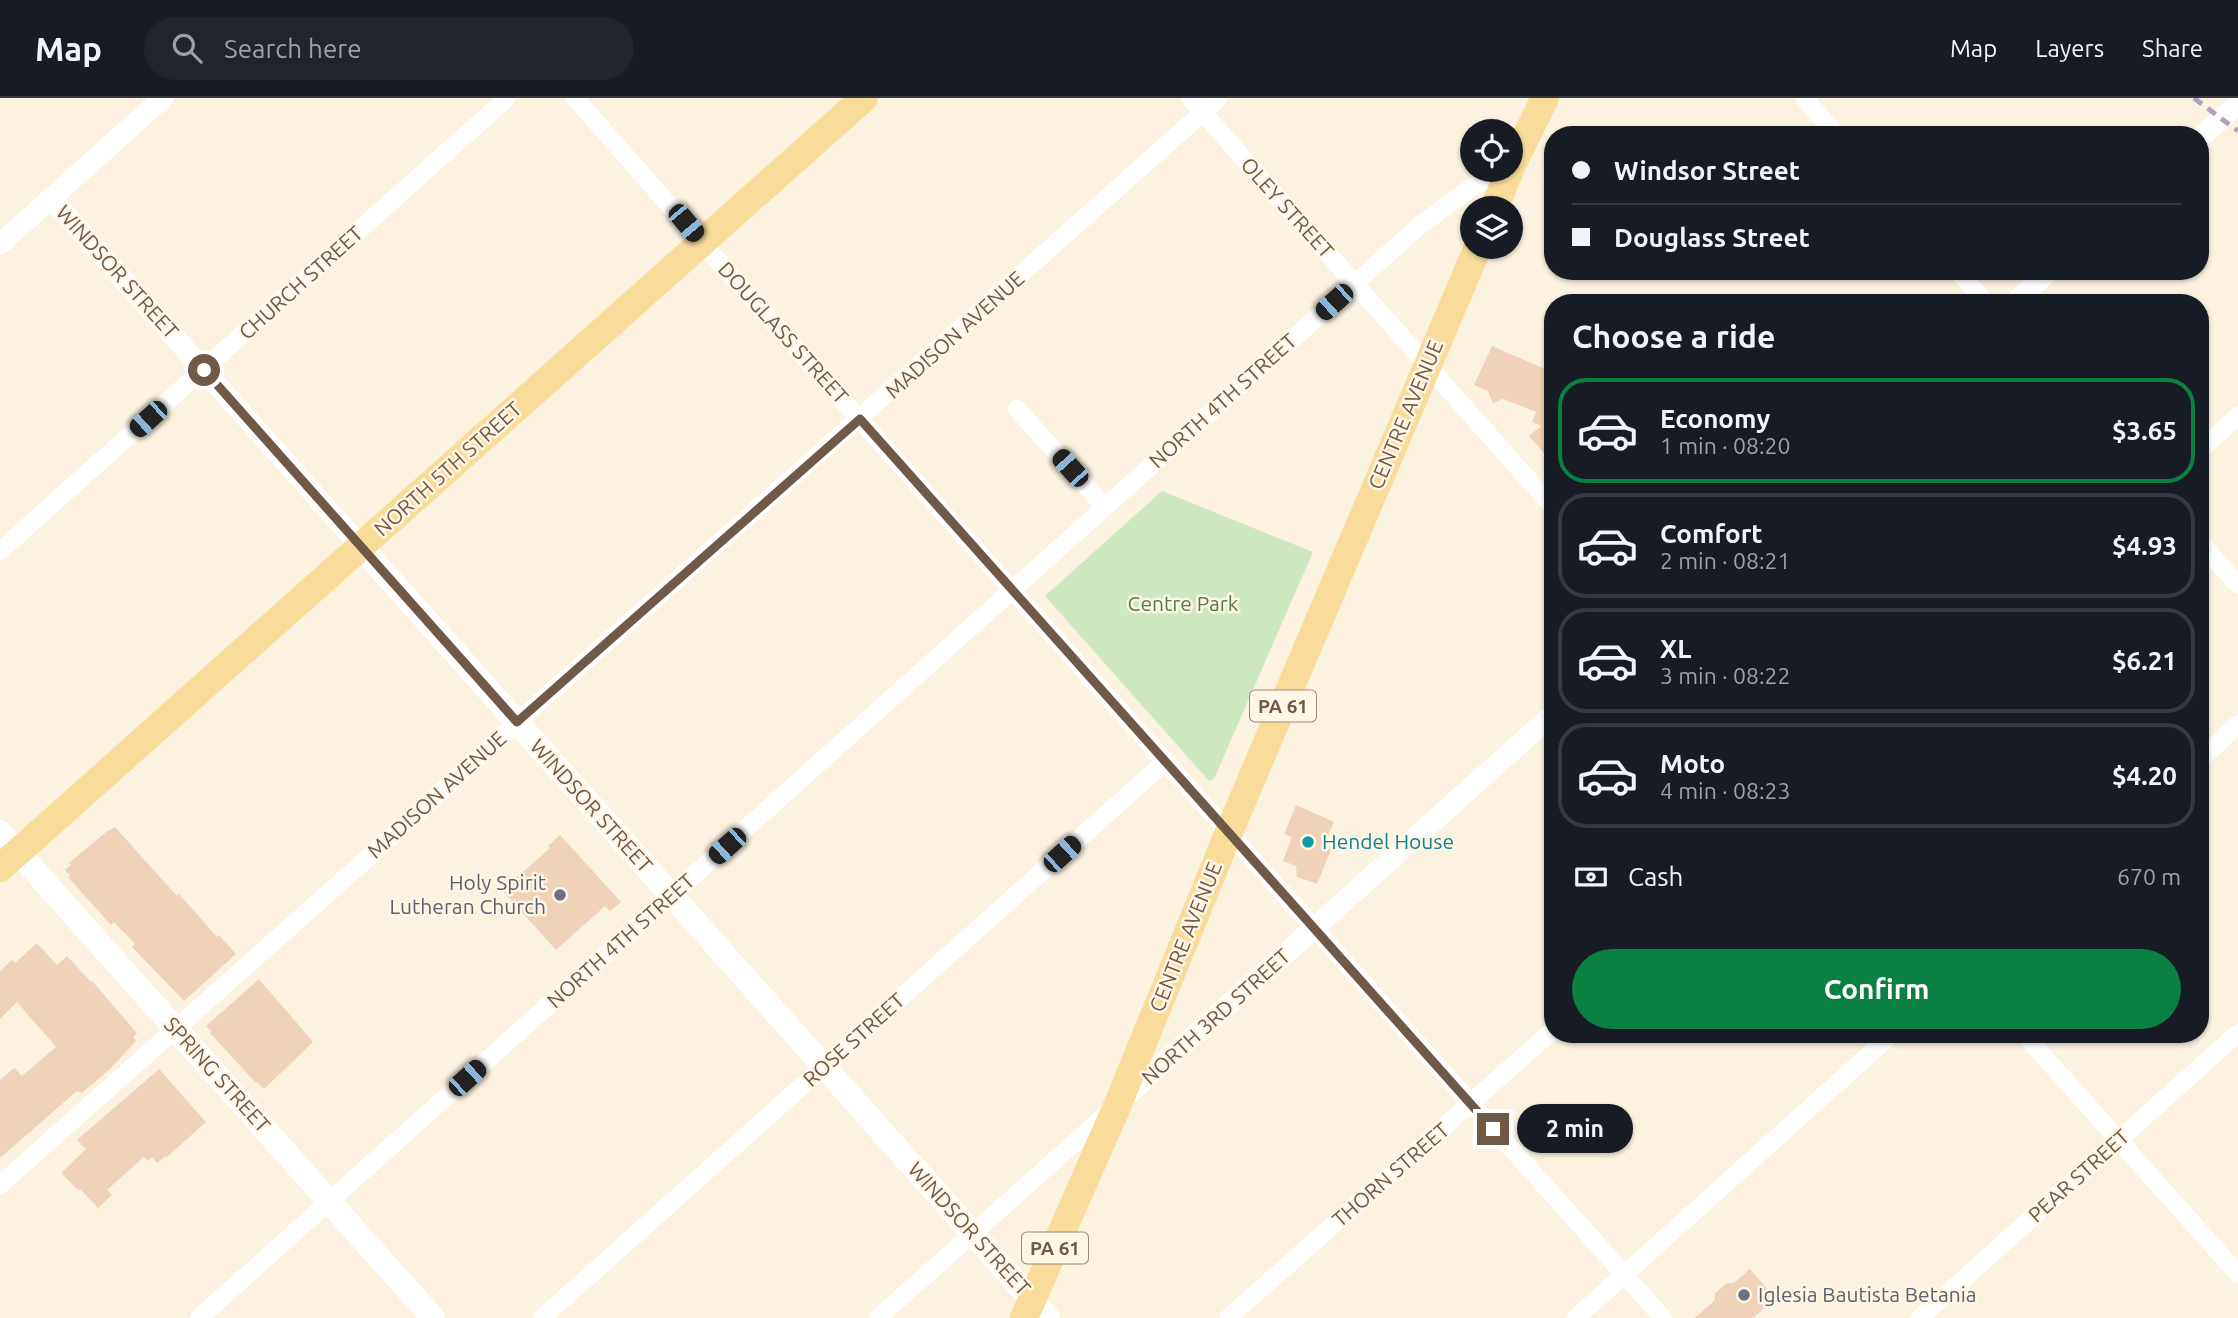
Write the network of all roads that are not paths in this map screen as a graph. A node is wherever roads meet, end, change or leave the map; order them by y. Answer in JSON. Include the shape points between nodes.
{"nodes":[{"id":1,"x":163,"y":98,"type":"edge"},
{"id":2,"x":507,"y":98,"type":"edge"},
{"id":3,"x":575,"y":98,"type":"edge"},
{"id":4,"x":864,"y":98,"type":"edge"},
{"id":5,"x":1190,"y":98,"type":"edge"},
{"id":6,"x":1219,"y":98,"type":"edge"},
{"id":7,"x":1804,"y":98,"type":"edge"},
{"id":8,"x":1546,"y":101,"type":"edge"},
{"id":9,"x":2238,"y":104,"type":"edge"},
{"id":10,"x":1203,"y":113,"type":"junction"},
{"id":11,"x":1829,"y":126,"type":"edge"},
{"id":12,"x":2209,"y":130,"type":"edge"},
{"id":13,"x":1523,"y":144,"type":"edge"},
{"id":14,"x":1483,"y":182,"type":"edge"},
{"id":15,"x":51,"y":198,"type":"junction"},
{"id":16,"x":702,"y":242,"type":"junction"},
{"id":17,"x":0,"y":244,"type":"edge"},
{"id":18,"x":1473,"y":259,"type":"edge"},
{"id":19,"x":1966,"y":280,"type":"edge"},
{"id":20,"x":2039,"y":280,"type":"edge"},
{"id":21,"x":1354,"y":284,"type":"junction"},
{"id":22,"x":1978,"y":294,"type":"edge"},
{"id":23,"x":2024,"y":294,"type":"edge"},
{"id":24,"x":1427,"y":366,"type":"junction"},
{"id":25,"x":204,"y":370,"type":"junction"},
{"id":26,"x":1017,"y":409,"type":"dead end"},
{"id":27,"x":2238,"y":416,"type":"edge"},
{"id":28,"x":860,"y":419,"type":"junction"},
{"id":29,"x":2209,"y":442,"type":"edge"},
{"id":30,"x":1544,"y":497,"type":"edge"},
{"id":31,"x":1105,"y":507,"type":"junction"},
{"id":32,"x":361,"y":547,"type":"junction"},
{"id":33,"x":0,"y":551,"type":"edge"},
{"id":34,"x":2209,"y":552,"type":"edge"},
{"id":35,"x":2238,"y":585,"type":"edge"},
{"id":36,"x":1013,"y":590,"type":"junction"},
{"id":37,"x":517,"y":722,"type":"junction"},
{"id":38,"x":1544,"y":722,"type":"edge"},
{"id":39,"x":2238,"y":724,"type":"edge"},
{"id":40,"x":2209,"y":751,"type":"edge"},
{"id":41,"x":1166,"y":761,"type":"junction"},
{"id":42,"x":1229,"y":832,"type":"junction"},
{"id":43,"x":6,"y":851,"type":"edge"},
{"id":44,"x":671,"y":895,"type":"junction"},
{"id":45,"x":1315,"y":929,"type":"junction"},
{"id":46,"x":176,"y":1029,"type":"junction"},
{"id":47,"x":2238,"y":1033,"type":"edge"},
{"id":48,"x":1544,"y":1038,"type":"edge"},
{"id":49,"x":1882,"y":1043,"type":"edge"},
{"id":50,"x":2032,"y":1043,"type":"edge"},
{"id":51,"x":824,"y":1067,"type":"junction"},
{"id":52,"x":1118,"y":1104,"type":"junction"},
{"id":53,"x":1472,"y":1104,"type":"junction"},
{"id":54,"x":2119,"y":1140,"type":"junction"},
{"id":55,"x":0,"y":1185,"type":"edge"},
{"id":56,"x":329,"y":1201,"type":"junction"},
{"id":57,"x":972,"y":1233,"type":"junction"},
{"id":58,"x":2238,"y":1274,"type":"edge"},
{"id":59,"x":1624,"y":1275,"type":"junction"},
{"id":60,"x":1035,"y":1312,"type":"edge"},
{"id":61,"x":199,"y":1318,"type":"edge"},
{"id":62,"x":433,"y":1318,"type":"edge"},
{"id":63,"x":542,"y":1318,"type":"edge"},
{"id":64,"x":878,"y":1318,"type":"edge"},
{"id":65,"x":1228,"y":1318,"type":"edge"},
{"id":66,"x":1576,"y":1318,"type":"edge"},
{"id":67,"x":1663,"y":1318,"type":"edge"},
{"id":68,"x":1920,"y":1318,"type":"edge"}],
"edges":[{"from":1,"to":15,"type":"street"},
{"from":2,"to":25,"type":"street","name":"CHURCH STREET"},
{"from":3,"to":16,"type":"street","name":"DOUGLASS STREET"},
{"from":4,"to":16,"type":"main road","name":"NORTH 5TH STREET"},
{"from":5,"to":10,"type":"street","name":"OLEY STREET"},
{"from":6,"to":10,"type":"street","name":"MADISON AVENUE"},
{"from":7,"to":11,"type":"street"},
{"from":8,"to":13,"type":"main road"},
{"from":9,"to":12,"type":"street"},
{"from":10,"to":21,"type":"street","name":"OLEY STREET"},
{"from":10,"to":28,"type":"street","name":"MADISON AVENUE"},
{"from":14,"to":21,"type":"street","name":"NORTH 4TH STREET","via":[[1418,227]]},
{"from":15,"to":17,"type":"street"},
{"from":15,"to":25,"type":"street","name":"WINDSOR STREET"},
{"from":16,"to":28,"type":"street","name":"DOUGLASS STREET"},
{"from":16,"to":32,"type":"main road","name":"NORTH 5TH STREET"},
{"from":18,"to":24,"type":"main road","name":"CENTRE AVENUE","number":"PA 61"},
{"from":19,"to":22,"type":"street"},
{"from":20,"to":23,"type":"street"},
{"from":21,"to":24,"type":"street","name":"OLEY STREET"},
{"from":21,"to":31,"type":"street","name":"NORTH 4TH STREET"},
{"from":24,"to":30,"type":"street","name":"OLEY STREET"},
{"from":24,"to":42,"type":"main road","name":"CENTRE AVENUE","number":"PA 61"},
{"from":25,"to":32,"type":"street","name":"WINDSOR STREET"},
{"from":25,"to":33,"type":"street","name":"CHURCH STREET"},
{"from":26,"to":31,"type":"street"},
{"from":27,"to":29,"type":"street"},
{"from":28,"to":36,"type":"street","name":"DOUGLASS STREET"},
{"from":28,"to":37,"type":"street","name":"MADISON AVENUE"},
{"from":31,"to":36,"type":"street","name":"NORTH 4TH STREET"},
{"from":32,"to":37,"type":"main road","name":"WINDSOR STREET"},
{"from":32,"to":43,"type":"main road","name":"NORTH 5TH STREET"},
{"from":34,"to":35,"type":"street"},
{"from":36,"to":41,"type":"street","name":"DOUGLASS STREET"},
{"from":36,"to":44,"type":"street","name":"NORTH 4TH STREET"},
{"from":37,"to":44,"type":"main road","name":"WINDSOR STREET"},
{"from":37,"to":46,"type":"street","name":"MADISON AVENUE"},
{"from":38,"to":45,"type":"street","name":"NORTH 3RD STREET"},
{"from":39,"to":40,"type":"street"},
{"from":41,"to":42,"type":"street","name":"DOUGLASS STREET"},
{"from":41,"to":51,"type":"street","name":"ROSE STREET"},
{"from":42,"to":45,"type":"street","name":"DOUGLASS STREET"},
{"from":42,"to":52,"type":"main road","name":"CENTRE AVENUE","number":"PA 61"},
{"from":43,"to":46,"type":"main road","name":"SPRING STREET"},
{"from":44,"to":51,"type":"main road","name":"WINDSOR STREET"},
{"from":44,"to":56,"type":"street","name":"NORTH 4TH STREET"},
{"from":45,"to":52,"type":"street","name":"NORTH 3RD STREET"},
{"from":45,"to":53,"type":"street","name":"DOUGLASS STREET"},
{"from":46,"to":55,"type":"street","name":"MADISON AVENUE"},
{"from":46,"to":56,"type":"main road","name":"SPRING STREET"},
{"from":47,"to":54,"type":"street","name":"PEAR STREET"},
{"from":48,"to":53,"type":"street","name":"THORN STREET"},
{"from":49,"to":59,"type":"street"},
{"from":50,"to":54,"type":"street"},
{"from":51,"to":57,"type":"main road","name":"WINDSOR STREET"},
{"from":51,"to":63,"type":"street","name":"ROSE STREET"},
{"from":52,"to":57,"type":"street","name":"NORTH 3RD STREET"},
{"from":52,"to":60,"type":"main road","name":"CENTRE AVENUE","number":"PA 61"},
{"from":53,"to":59,"type":"street","name":"DOUGLASS STREET"},
{"from":53,"to":65,"type":"street","name":"THORN STREET"},
{"from":54,"to":58,"type":"street"},
{"from":54,"to":68,"type":"street","name":"PEAR STREET"},
{"from":56,"to":61,"type":"street","name":"NORTH 4TH STREET"},
{"from":56,"to":62,"type":"main road","name":"SPRING STREET"},
{"from":57,"to":60,"type":"main road","name":"WINDSOR STREET"},
{"from":57,"to":64,"type":"street","name":"NORTH 3RD STREET"},
{"from":59,"to":66,"type":"street"},
{"from":59,"to":67,"type":"street","name":"DOUGLASS STREET"}]}
